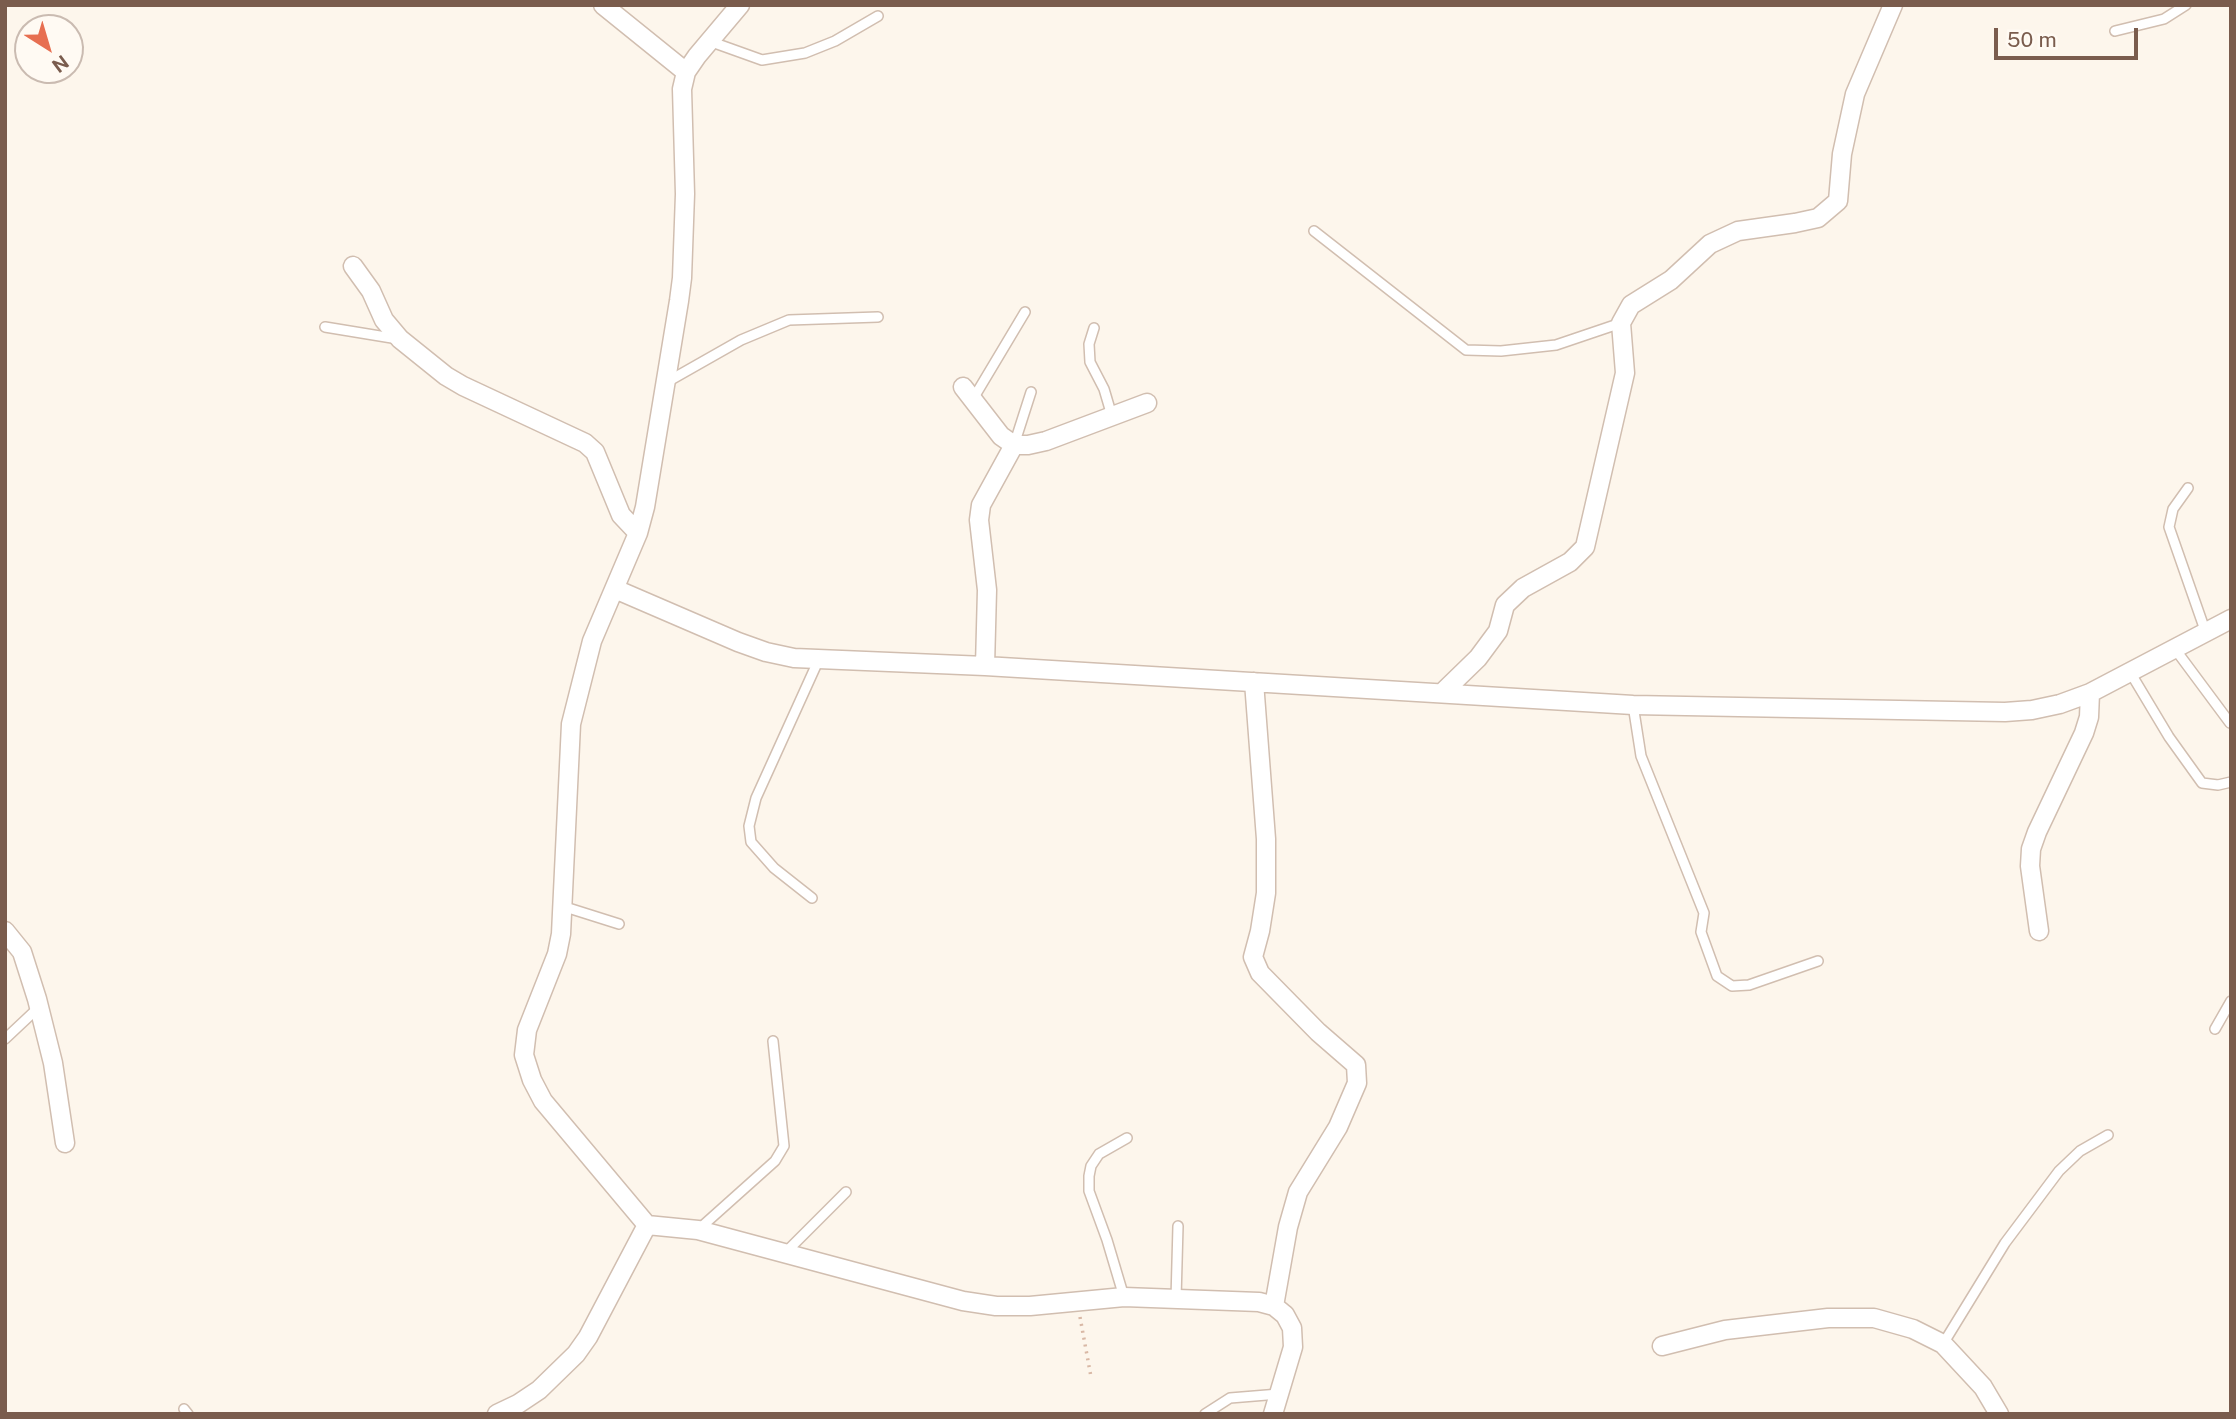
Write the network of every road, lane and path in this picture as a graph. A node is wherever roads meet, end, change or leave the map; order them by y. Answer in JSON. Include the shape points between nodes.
{"nodes":[{"id":1,"x":603,"y":5,"type":"edge"},
{"id":2,"x":740,"y":5,"type":"edge"},
{"id":3,"x":1893,"y":5,"type":"edge"},
{"id":4,"x":2186,"y":5,"type":"edge"},
{"id":5,"x":878,"y":16,"type":"dead end"},
{"id":6,"x":2115,"y":31,"type":"dead end"},
{"id":7,"x":709,"y":41,"type":"junction"},
{"id":8,"x":686,"y":72,"type":"junction"},
{"id":9,"x":1314,"y":232,"type":"dead end"},
{"id":10,"x":353,"y":266,"type":"dead end"},
{"id":11,"x":1025,"y":312,"type":"dead end"},
{"id":12,"x":878,"y":317,"type":"dead end"},
{"id":13,"x":1620,"y":323,"type":"junction"},
{"id":14,"x":325,"y":327,"type":"dead end"},
{"id":15,"x":1094,"y":328,"type":"dead end"},
{"id":16,"x":400,"y":339,"type":"junction"},
{"id":17,"x":666,"y":383,"type":"junction"},
{"id":18,"x":1031,"y":392,"type":"dead end"},
{"id":19,"x":968,"y":393,"type":"joint"},
{"id":20,"x":1147,"y":403,"type":"dead end"},
{"id":21,"x":1112,"y":416,"type":"junction"},
{"id":22,"x":1014,"y":445,"type":"junction"},
{"id":23,"x":2188,"y":488,"type":"dead end"},
{"id":24,"x":638,"y":533,"type":"junction"},
{"id":25,"x":615,"y":589,"type":"junction"},
{"id":26,"x":2231,"y":619,"type":"edge"},
{"id":27,"x":2206,"y":633,"type":"junction"},
{"id":28,"x":2175,"y":649,"type":"junction"},
{"id":29,"x":819,"y":659,"type":"junction"},
{"id":30,"x":985,"y":666,"type":"junction"},
{"id":31,"x":2130,"y":672,"type":"junction"},
{"id":32,"x":1254,"y":682,"type":"junction"},
{"id":33,"x":1442,"y":693,"type":"junction"},
{"id":34,"x":2090,"y":693,"type":"junction"},
{"id":35,"x":1633,"y":705,"type":"junction"},
{"id":36,"x":2230,"y":723,"type":"edge"},
{"id":37,"x":2231,"y":782,"type":"edge"},
{"id":38,"x":812,"y":898,"type":"dead end"},
{"id":39,"x":562,"y":906,"type":"junction"},
{"id":40,"x":619,"y":924,"type":"dead end"},
{"id":41,"x":5,"y":931,"type":"edge"},
{"id":42,"x":2039,"y":931,"type":"dead end"},
{"id":43,"x":1818,"y":961,"type":"dead end"},
{"id":44,"x":2231,"y":1001,"type":"edge"},
{"id":45,"x":39,"y":1007,"type":"junction"},
{"id":46,"x":2216,"y":1029,"type":"dead end"},
{"id":47,"x":5,"y":1039,"type":"edge"},
{"id":48,"x":773,"y":1041,"type":"dead end"},
{"id":49,"x":2108,"y":1135,"type":"dead end"},
{"id":50,"x":1127,"y":1138,"type":"dead end"},
{"id":51,"x":65,"y":1143,"type":"dead end"},
{"id":52,"x":846,"y":1192,"type":"dead end"},
{"id":53,"x":647,"y":1225,"type":"junction"},
{"id":54,"x":1178,"y":1226,"type":"dead end"},
{"id":55,"x":698,"y":1230,"type":"junction"},
{"id":56,"x":785,"y":1253,"type":"junction"},
{"id":57,"x":1124,"y":1297,"type":"junction"},
{"id":58,"x":1176,"y":1299,"type":"junction"},
{"id":59,"x":1077,"y":1301,"type":"junction"},
{"id":60,"x":1274,"y":1306,"type":"junction"},
{"id":61,"x":1943,"y":1344,"type":"junction"},
{"id":62,"x":1662,"y":1346,"type":"dead end"},
{"id":63,"x":1091,"y":1377,"type":"dead end"},
{"id":64,"x":1279,"y":1394,"type":"junction"},
{"id":65,"x":496,"y":1414,"type":"edge"},
{"id":66,"x":1205,"y":1414,"type":"edge"},
{"id":67,"x":1273,"y":1414,"type":"edge"},
{"id":68,"x":1999,"y":1414,"type":"edge"}],
"edges":[{"from":1,"to":8,"type":"street"},
{"from":2,"to":7,"type":"street"},
{"from":3,"to":13,"type":"street","via":[[1855,94],[1838,201],[1818,218],[1738,231],[1710,244],[1671,280],[1631,305]]},
{"from":4,"to":6,"type":"lane","via":[[2164,19]]},
{"from":5,"to":7,"type":"lane","via":[[805,53],[762,60]]},
{"from":7,"to":8,"type":"street"},
{"from":8,"to":17,"type":"street","via":[[682,89],[682,278]]},
{"from":9,"to":13,"type":"lane","via":[[1466,350],[1556,345]]},
{"from":10,"to":16,"type":"street"},
{"from":11,"to":19,"type":"lane"},
{"from":12,"to":17,"type":"lane","via":[[789,320],[741,340]]},
{"from":13,"to":33,"type":"street","via":[[1625,373],[1584,547],[1570,562],[1523,587],[1505,605],[1499,631]]},
{"from":14,"to":16,"type":"lane"},
{"from":15,"to":21,"type":"lane","via":[[1090,362]]},
{"from":16,"to":24,"type":"street","via":[[463,386],[585,443],[602,464],[621,515]]},
{"from":17,"to":24,"type":"street"},
{"from":18,"to":22,"type":"lane"},
{"from":19,"to":22,"type":"street","via":[[1001,436]]},
{"from":20,"to":21,"type":"street"},
{"from":21,"to":22,"type":"street","via":[[1046,441]]},
{"from":22,"to":30,"type":"street","via":[[981,505],[979,520],[987,590]]},
{"from":23,"to":27,"type":"lane","via":[[2173,509],[2169,527]]},
{"from":24,"to":25,"type":"street"},
{"from":25,"to":29,"type":"street","via":[[766,652]]},
{"from":25,"to":39,"type":"street","via":[[592,641],[571,723]]},
{"from":26,"to":27,"type":"street"},
{"from":27,"to":28,"type":"street"},
{"from":28,"to":31,"type":"street"},
{"from":28,"to":36,"type":"lane"},
{"from":29,"to":30,"type":"street"},
{"from":29,"to":38,"type":"lane","via":[[756,798],[749,826],[751,842],[774,868]]},
{"from":30,"to":32,"type":"street"},
{"from":31,"to":34,"type":"street"},
{"from":31,"to":37,"type":"lane","via":[[2202,783]]},
{"from":32,"to":33,"type":"street"},
{"from":32,"to":60,"type":"street","via":[[1266,893],[1253,957],[1259,973],[1356,1065],[1357,1083],[1338,1127],[1298,1192]]},
{"from":33,"to":35,"type":"street"},
{"from":34,"to":35,"type":"street","via":[[2060,704],[2005,712]]},
{"from":34,"to":42,"type":"street","via":[[2084,733],[2031,849]]},
{"from":35,"to":43,"type":"lane","via":[[1641,756],[1704,913],[1701,932],[1717,976],[1732,986],[1749,985]]},
{"from":39,"to":40,"type":"lane"},
{"from":39,"to":53,"type":"street","via":[[556,954],[527,1030],[524,1055],[543,1101]]},
{"from":41,"to":45,"type":"street","via":[[22,952]]},
{"from":44,"to":46,"type":"lane"},
{"from":45,"to":47,"type":"lane"},
{"from":45,"to":51,"type":"street"},
{"from":48,"to":55,"type":"lane","via":[[784,1146],[775,1161]]},
{"from":49,"to":61,"type":"lane","via":[[2080,1151],[2059,1171],[2005,1243]]},
{"from":50,"to":57,"type":"lane","via":[[1099,1154],[1089,1176],[1089,1191]]},
{"from":52,"to":56,"type":"lane"},
{"from":53,"to":55,"type":"street"},
{"from":53,"to":65,"type":"street","via":[[576,1354],[539,1390]]},
{"from":54,"to":58,"type":"lane"},
{"from":55,"to":56,"type":"street"},
{"from":56,"to":59,"type":"street","via":[[963,1301],[996,1306]]},
{"from":57,"to":58,"type":"street"},
{"from":57,"to":59,"type":"street"},
{"from":58,"to":60,"type":"street"},
{"from":59,"to":63,"type":"path"},
{"from":60,"to":64,"type":"street","via":[[1292,1328],[1293,1347]]},
{"from":61,"to":62,"type":"street","via":[[1874,1318],[1839,1318],[1725,1330]]},
{"from":61,"to":68,"type":"street","via":[[1983,1387]]},
{"from":64,"to":66,"type":"lane","via":[[1230,1398]]},
{"from":64,"to":67,"type":"street"}]}
